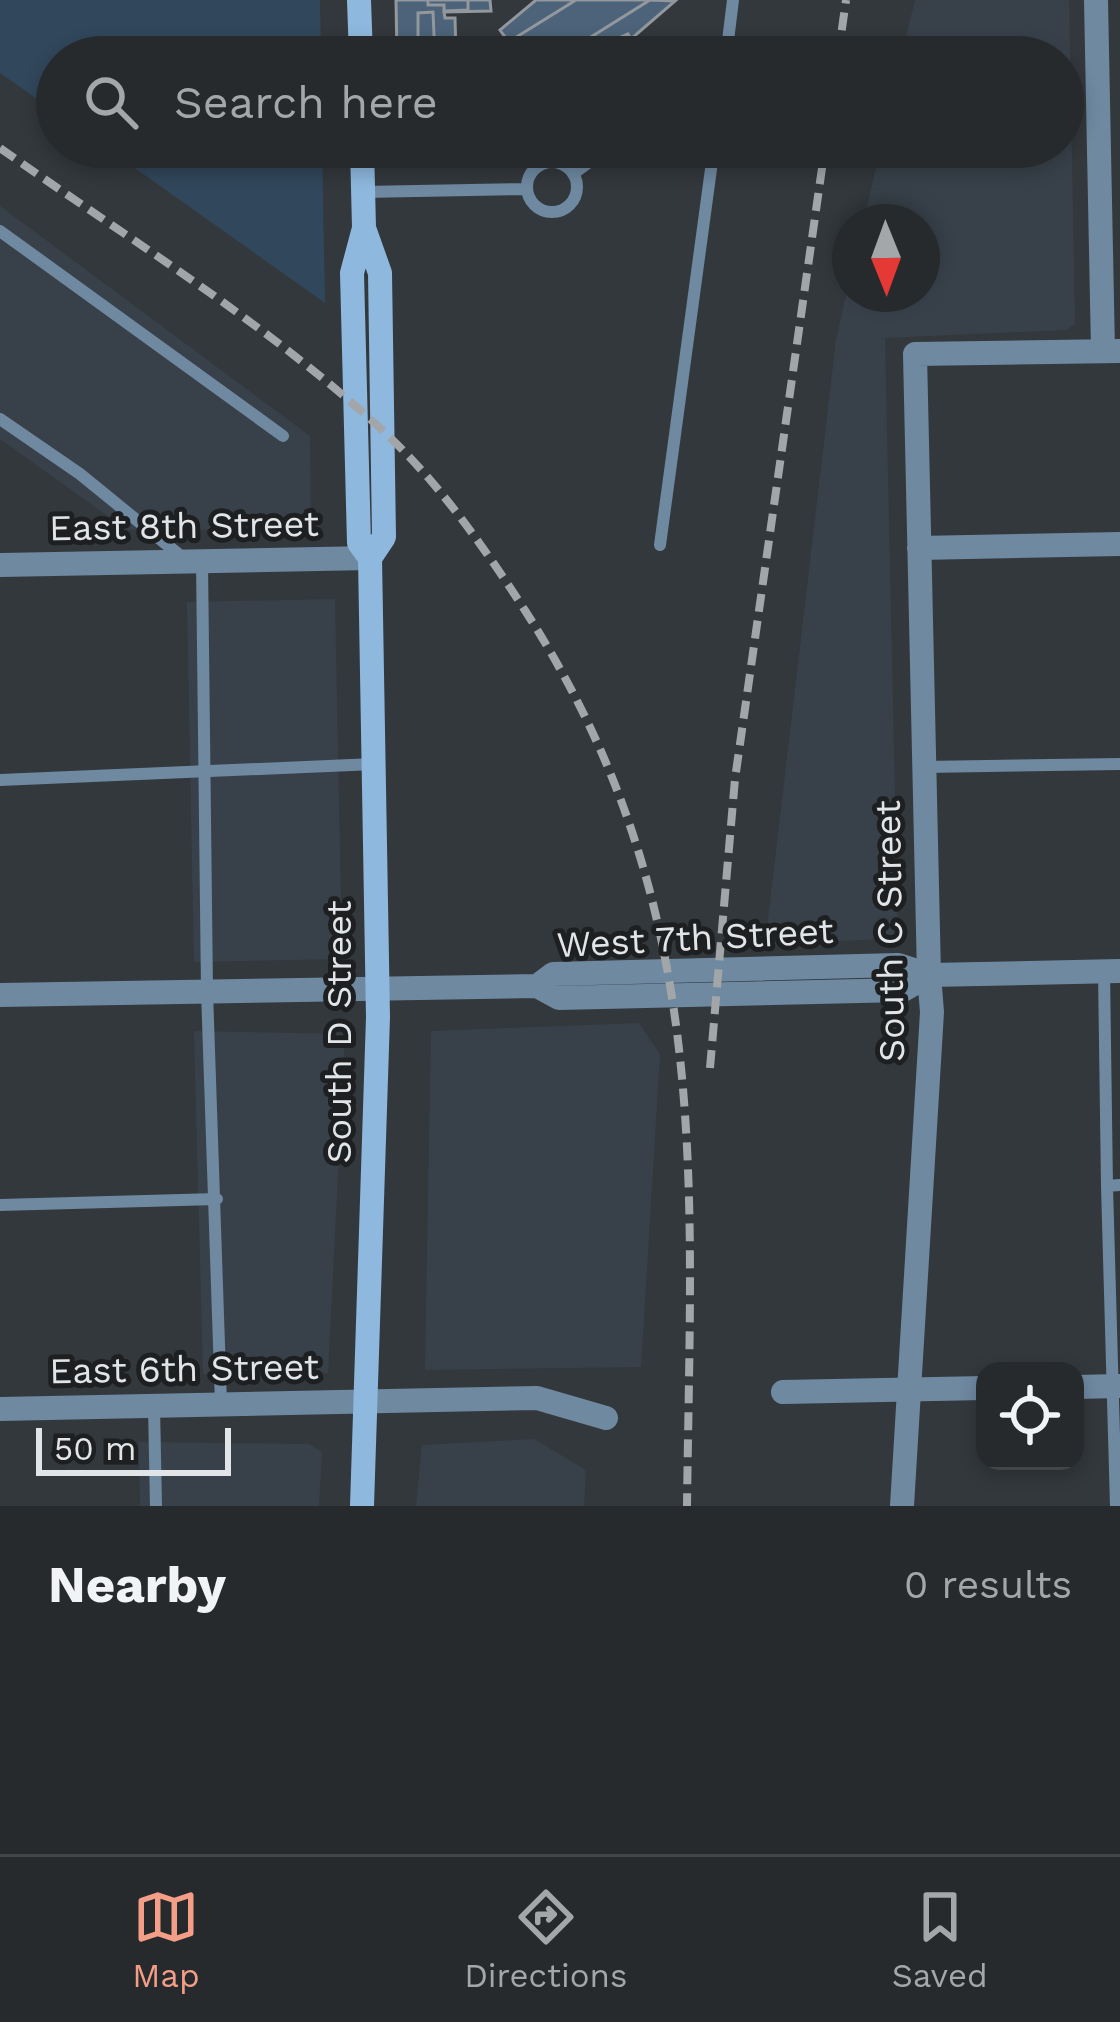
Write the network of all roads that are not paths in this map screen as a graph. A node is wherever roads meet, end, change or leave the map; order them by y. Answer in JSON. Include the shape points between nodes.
{"nodes":[{"id":1,"x":359,"y":0,"type":"edge"},
{"id":2,"x":733,"y":0,"type":"edge"},
{"id":3,"x":1096,"y":0,"type":"edge"},
{"id":4,"x":360,"y":36,"type":"edge"},
{"id":5,"x":729,"y":36,"type":"edge"},
{"id":6,"x":362,"y":168,"type":"edge"},
{"id":7,"x":538,"y":168,"type":"edge"},
{"id":8,"x":566,"y":168,"type":"edge"},
{"id":9,"x":582,"y":168,"type":"edge"},
{"id":10,"x":711,"y":168,"type":"edge"},
{"id":11,"x":574,"y":174,"type":"junction"},
{"id":12,"x":526,"y":189,"type":"junction"},
{"id":13,"x":363,"y":192,"type":"junction"},
{"id":14,"x":0,"y":231,"type":"edge"},
{"id":15,"x":1112,"y":351,"type":"edge"},
{"id":16,"x":0,"y":419,"type":"edge"},
{"id":17,"x":283,"y":436,"type":"dead end"},
{"id":18,"x":1120,"y":544,"type":"edge"},
{"id":19,"x":660,"y":545,"type":"dead end"},
{"id":20,"x":919,"y":548,"type":"junction"},
{"id":21,"x":370,"y":558,"type":"junction"},
{"id":22,"x":195,"y":561,"type":"junction"},
{"id":23,"x":0,"y":566,"type":"edge"},
{"id":24,"x":374,"y":764,"type":"junction"},
{"id":25,"x":1120,"y":764,"type":"edge"},
{"id":26,"x":924,"y":767,"type":"junction"},
{"id":27,"x":205,"y":775,"type":"junction"},
{"id":28,"x":0,"y":780,"type":"edge"},
{"id":29,"x":1112,"y":971,"type":"edge"},
{"id":30,"x":929,"y":975,"type":"junction"},
{"id":31,"x":377,"y":988,"type":"junction"},
{"id":32,"x":207,"y":992,"type":"junction"},
{"id":33,"x":0,"y":995,"type":"edge"},
{"id":34,"x":1114,"y":1185,"type":"edge"},
{"id":35,"x":217,"y":1199,"type":"junction"},
{"id":36,"x":0,"y":1204,"type":"edge"},
{"id":37,"x":1116,"y":1386,"type":"edge"},
{"id":38,"x":1084,"y":1387,"type":"edge"},
{"id":39,"x":976,"y":1388,"type":"edge"},
{"id":40,"x":910,"y":1390,"type":"junction"},
{"id":41,"x":783,"y":1392,"type":"dead end"},
{"id":42,"x":369,"y":1401,"type":"junction"},
{"id":43,"x":221,"y":1404,"type":"junction"},
{"id":44,"x":154,"y":1406,"type":"junction"},
{"id":45,"x":0,"y":1409,"type":"edge"},
{"id":46,"x":606,"y":1418,"type":"dead end"},
{"id":47,"x":156,"y":1506,"type":"edge"},
{"id":48,"x":362,"y":1506,"type":"edge"},
{"id":49,"x":902,"y":1506,"type":"edge"},
{"id":50,"x":1116,"y":1506,"type":"edge"}],
"edges":[{"from":1,"to":4,"type":"main road"},
{"from":2,"to":5,"type":"lane"},
{"from":3,"to":15,"type":"street"},
{"from":6,"to":13,"type":"main road","name":"South D Street"},
{"from":7,"to":12,"type":"lane"},
{"from":8,"to":11,"type":"lane"},
{"from":9,"to":11,"type":"lane"},
{"from":10,"to":19,"type":"lane"},
{"from":11,"to":12,"type":"lane","via":[[576,196],[557,212],[534,206]]},
{"from":12,"to":13,"type":"lane"},
{"from":13,"to":21,"type":"main road","name":"South D Street","via":[[364,228],[380,273],[384,431],[384,537]]},
{"from":14,"to":17,"type":"lane"},
{"from":15,"to":20,"type":"street","name":"South C Street","via":[[915,354]]},
{"from":16,"to":22,"type":"lane"},
{"from":18,"to":20,"type":"street"},
{"from":20,"to":26,"type":"street","name":"South C Street"},
{"from":21,"to":22,"type":"street","name":"East 8th Street"},
{"from":21,"to":24,"type":"main road","name":"South D Street"},
{"from":22,"to":23,"type":"street","name":"East 8th Street"},
{"from":22,"to":27,"type":"lane"},
{"from":24,"to":27,"type":"lane"},
{"from":24,"to":31,"type":"main road","name":"South D Street"},
{"from":25,"to":26,"type":"lane"},
{"from":26,"to":30,"type":"street","name":"South C Street"},
{"from":27,"to":28,"type":"lane"},
{"from":27,"to":32,"type":"lane"},
{"from":29,"to":30,"type":"street","name":"West 7th Street"},
{"from":29,"to":34,"type":"lane"},
{"from":30,"to":31,"type":"street","name":"West 7th Street","via":[[904,990],[676,998],[559,998],[537,986]]},
{"from":30,"to":40,"type":"street","name":"South C Street"},
{"from":31,"to":32,"type":"street","name":"West 7th Street"},
{"from":31,"to":42,"type":"main road","name":"South D Street"},
{"from":32,"to":33,"type":"street","name":"West 7th Street"},
{"from":32,"to":35,"type":"lane"},
{"from":34,"to":37,"type":"lane"},
{"from":35,"to":36,"type":"lane"},
{"from":35,"to":43,"type":"lane"},
{"from":37,"to":38,"type":"street"},
{"from":37,"to":50,"type":"lane"},
{"from":39,"to":40,"type":"street"},
{"from":40,"to":41,"type":"street"},
{"from":40,"to":49,"type":"street","name":"South C Street"},
{"from":42,"to":43,"type":"street","name":"East 6th Street"},
{"from":42,"to":46,"type":"street","name":"East 6th Street","via":[[537,1398]]},
{"from":42,"to":48,"type":"main road","name":"South D Street"},
{"from":43,"to":44,"type":"street","name":"East 6th Street"},
{"from":44,"to":45,"type":"street","name":"East 6th Street"},
{"from":44,"to":47,"type":"lane"}]}
